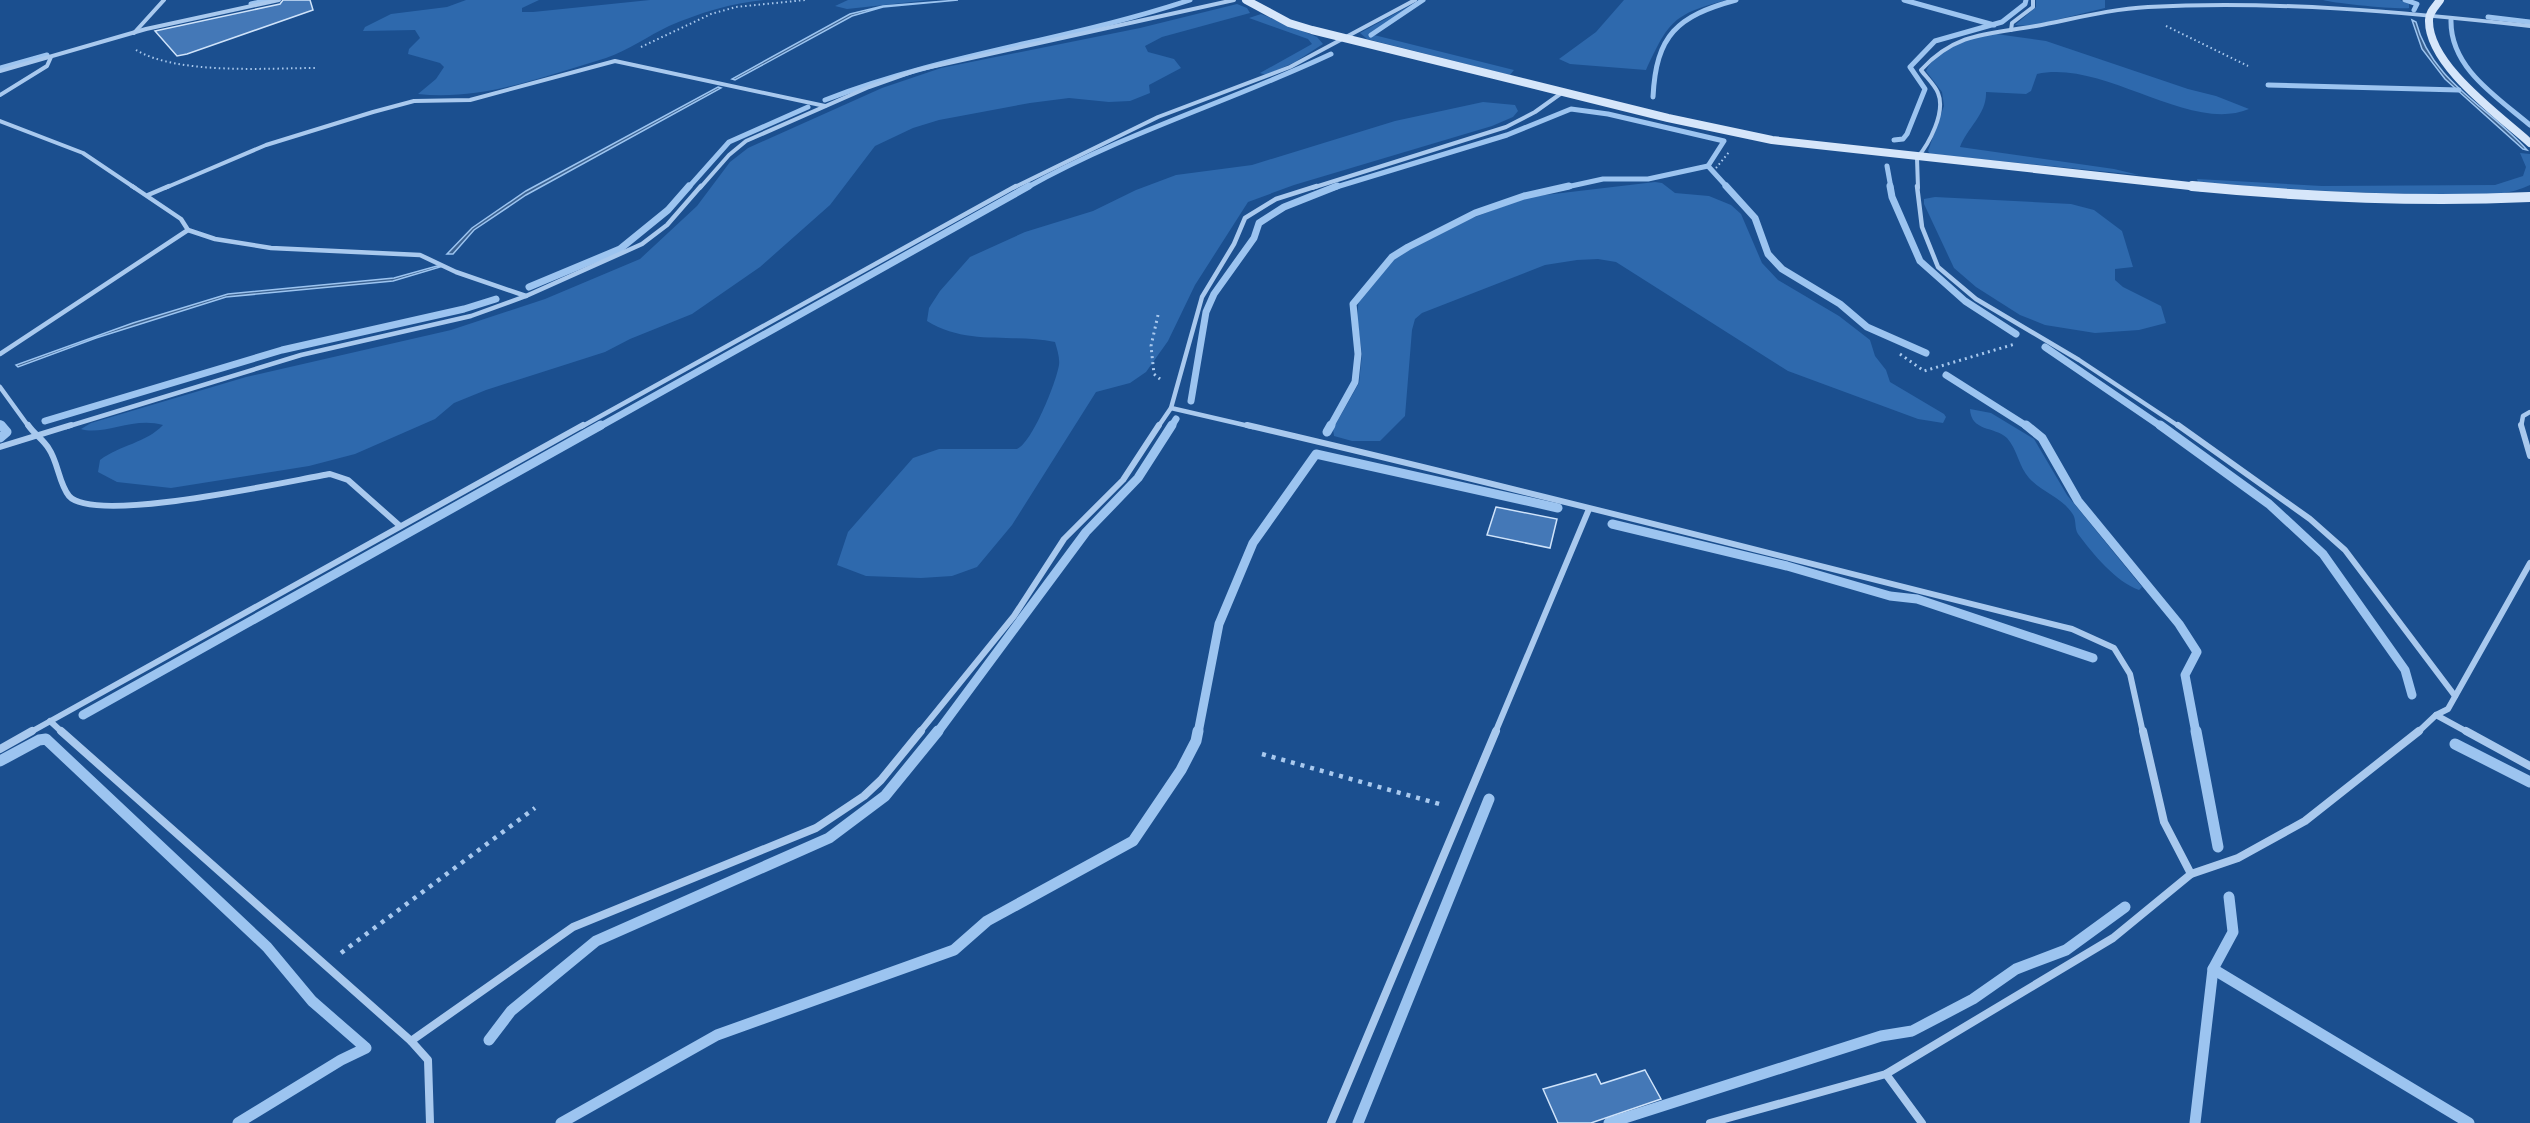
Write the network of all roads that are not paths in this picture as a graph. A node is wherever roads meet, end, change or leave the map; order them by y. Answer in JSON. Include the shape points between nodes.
{"nodes":[{"id":1,"x":164,"y":0,"type":"edge"},
{"id":2,"x":279,"y":0,"type":"edge"},
{"id":3,"x":1234,"y":0,"type":"edge"},
{"id":4,"x":1246,"y":0,"type":"edge"},
{"id":5,"x":1415,"y":0,"type":"edge"},
{"id":6,"x":2033,"y":0,"type":"edge"},
{"id":7,"x":2440,"y":0,"type":"edge"},
{"id":8,"x":2430,"y":15,"type":"junction"},
{"id":9,"x":2530,"y":26,"type":"edge"},
{"id":10,"x":2011,"y":30,"type":"junction"},
{"id":11,"x":134,"y":33,"type":"junction"},
{"id":12,"x":1343,"y":38,"type":"junction"},
{"id":13,"x":51,"y":57,"type":"junction"},
{"id":14,"x":0,"y":71,"type":"edge"},
{"id":15,"x":1563,"y":92,"type":"junction"},
{"id":16,"x":0,"y":95,"type":"edge"},
{"id":17,"x":826,"y":106,"type":"junction"},
{"id":18,"x":0,"y":121,"type":"edge"},
{"id":19,"x":2530,"y":142,"type":"edge"},
{"id":20,"x":1917,"y":158,"type":"junction"},
{"id":21,"x":148,"y":195,"type":"junction"},
{"id":22,"x":2530,"y":197,"type":"edge"},
{"id":23,"x":188,"y":230,"type":"junction"},
{"id":24,"x":525,"y":296,"type":"junction"},
{"id":25,"x":0,"y":354,"type":"edge"},
{"id":26,"x":0,"y":387,"type":"edge"},
{"id":27,"x":1171,"y":408,"type":"junction"},
{"id":28,"x":2530,"y":412,"type":"edge"},
{"id":29,"x":34,"y":435,"type":"junction"},
{"id":30,"x":0,"y":447,"type":"edge"},
{"id":31,"x":2530,"y":456,"type":"edge"},
{"id":32,"x":1590,"y":509,"type":"junction"},
{"id":33,"x":400,"y":526,"type":"junction"},
{"id":34,"x":2530,"y":563,"type":"edge"},
{"id":35,"x":2455,"y":696,"type":"junction"},
{"id":36,"x":2436,"y":715,"type":"junction"},
{"id":37,"x":50,"y":721,"type":"junction"},
{"id":38,"x":0,"y":750,"type":"edge"},
{"id":39,"x":2530,"y":766,"type":"edge"},
{"id":40,"x":2191,"y":874,"type":"junction"},
{"id":41,"x":411,"y":1041,"type":"junction"},
{"id":42,"x":1886,"y":1074,"type":"junction"},
{"id":43,"x":430,"y":1123,"type":"edge"},
{"id":44,"x":1331,"y":1123,"type":"edge"},
{"id":45,"x":1710,"y":1123,"type":"edge"},
{"id":46,"x":1922,"y":1123,"type":"edge"}],
"edges":[{"from":1,"to":11,"type":"street"},
{"from":2,"to":11,"type":"street"},
{"from":3,"to":17,"type":"street","via":[[946,63],[869,87]]},
{"from":4,"to":12,"type":"street","via":[[1289,23]]},
{"from":5,"to":12,"type":"street"},
{"from":6,"to":10,"type":"street","via":[[2033,7],[2012,23]]},
{"from":7,"to":8,"type":"street"},
{"from":8,"to":9,"type":"street"},
{"from":8,"to":10,"type":"street","via":[[2351,9],[2162,6],[2077,16]]},
{"from":8,"to":19,"type":"street","via":[[2428,22],[2438,53]]},
{"from":10,"to":20,"type":"street","via":[[1974,34],[1954,41],[1932,56],[1921,70],[1938,92],[1941,105],[1927,147]]},
{"from":11,"to":13,"type":"street"},
{"from":12,"to":15,"type":"street"},
{"from":12,"to":33,"type":"street","via":[[1290,67],[1158,117],[1002,193]]},
{"from":13,"to":14,"type":"street"},
{"from":13,"to":16,"type":"street","via":[[47,66]]},
{"from":15,"to":20,"type":"street","via":[[1743,135]]},
{"from":15,"to":27,"type":"street","via":[[1506,127],[1293,193],[1249,214],[1202,297]]},
{"from":17,"to":21,"type":"street","via":[[621,61],[470,100],[414,101],[373,111],[266,145]]},
{"from":17,"to":24,"type":"street","via":[[740,145],[691,201],[642,244]]},
{"from":18,"to":21,"type":"street","via":[[83,153]]},
{"from":20,"to":22,"type":"street","via":[[2304,197]]},
{"from":20,"to":35,"type":"street","via":[[1918,209],[1938,267],[1977,299],[2152,407],[2310,519],[2345,550]]},
{"from":21,"to":23,"type":"street","via":[[181,219]]},
{"from":23,"to":24,"type":"street","via":[[206,237],[286,250],[417,254],[455,272]]},
{"from":23,"to":25,"type":"street"},
{"from":24,"to":29,"type":"street","via":[[471,316],[301,355]]},
{"from":26,"to":29,"type":"street"},
{"from":27,"to":32,"type":"street","via":[[1494,482]]},
{"from":27,"to":41,"type":"street","via":[[1123,480],[1064,539],[1014,616],[864,796],[816,828],[573,927]]},
{"from":28,"to":31,"type":"street","via":[[2523,416],[2522,428]]},
{"from":29,"to":30,"type":"street"},
{"from":29,"to":33,"type":"street","via":[[49,448],[69,496],[88,506],[174,501],[330,474],[348,480]]},
{"from":32,"to":40,"type":"street","via":[[2072,629],[2114,648],[2130,674],[2164,822]]},
{"from":32,"to":44,"type":"street"},
{"from":33,"to":37,"type":"street"},
{"from":34,"to":35,"type":"street"},
{"from":35,"to":36,"type":"street","via":[[2448,709]]},
{"from":36,"to":39,"type":"street"},
{"from":36,"to":40,"type":"street","via":[[2402,747],[2306,821],[2238,858]]},
{"from":37,"to":38,"type":"street"},
{"from":37,"to":41,"type":"street"},
{"from":40,"to":42,"type":"street","via":[[2113,938]]},
{"from":41,"to":43,"type":"street","via":[[428,1060]]},
{"from":42,"to":45,"type":"street"},
{"from":42,"to":46,"type":"street"}]}
